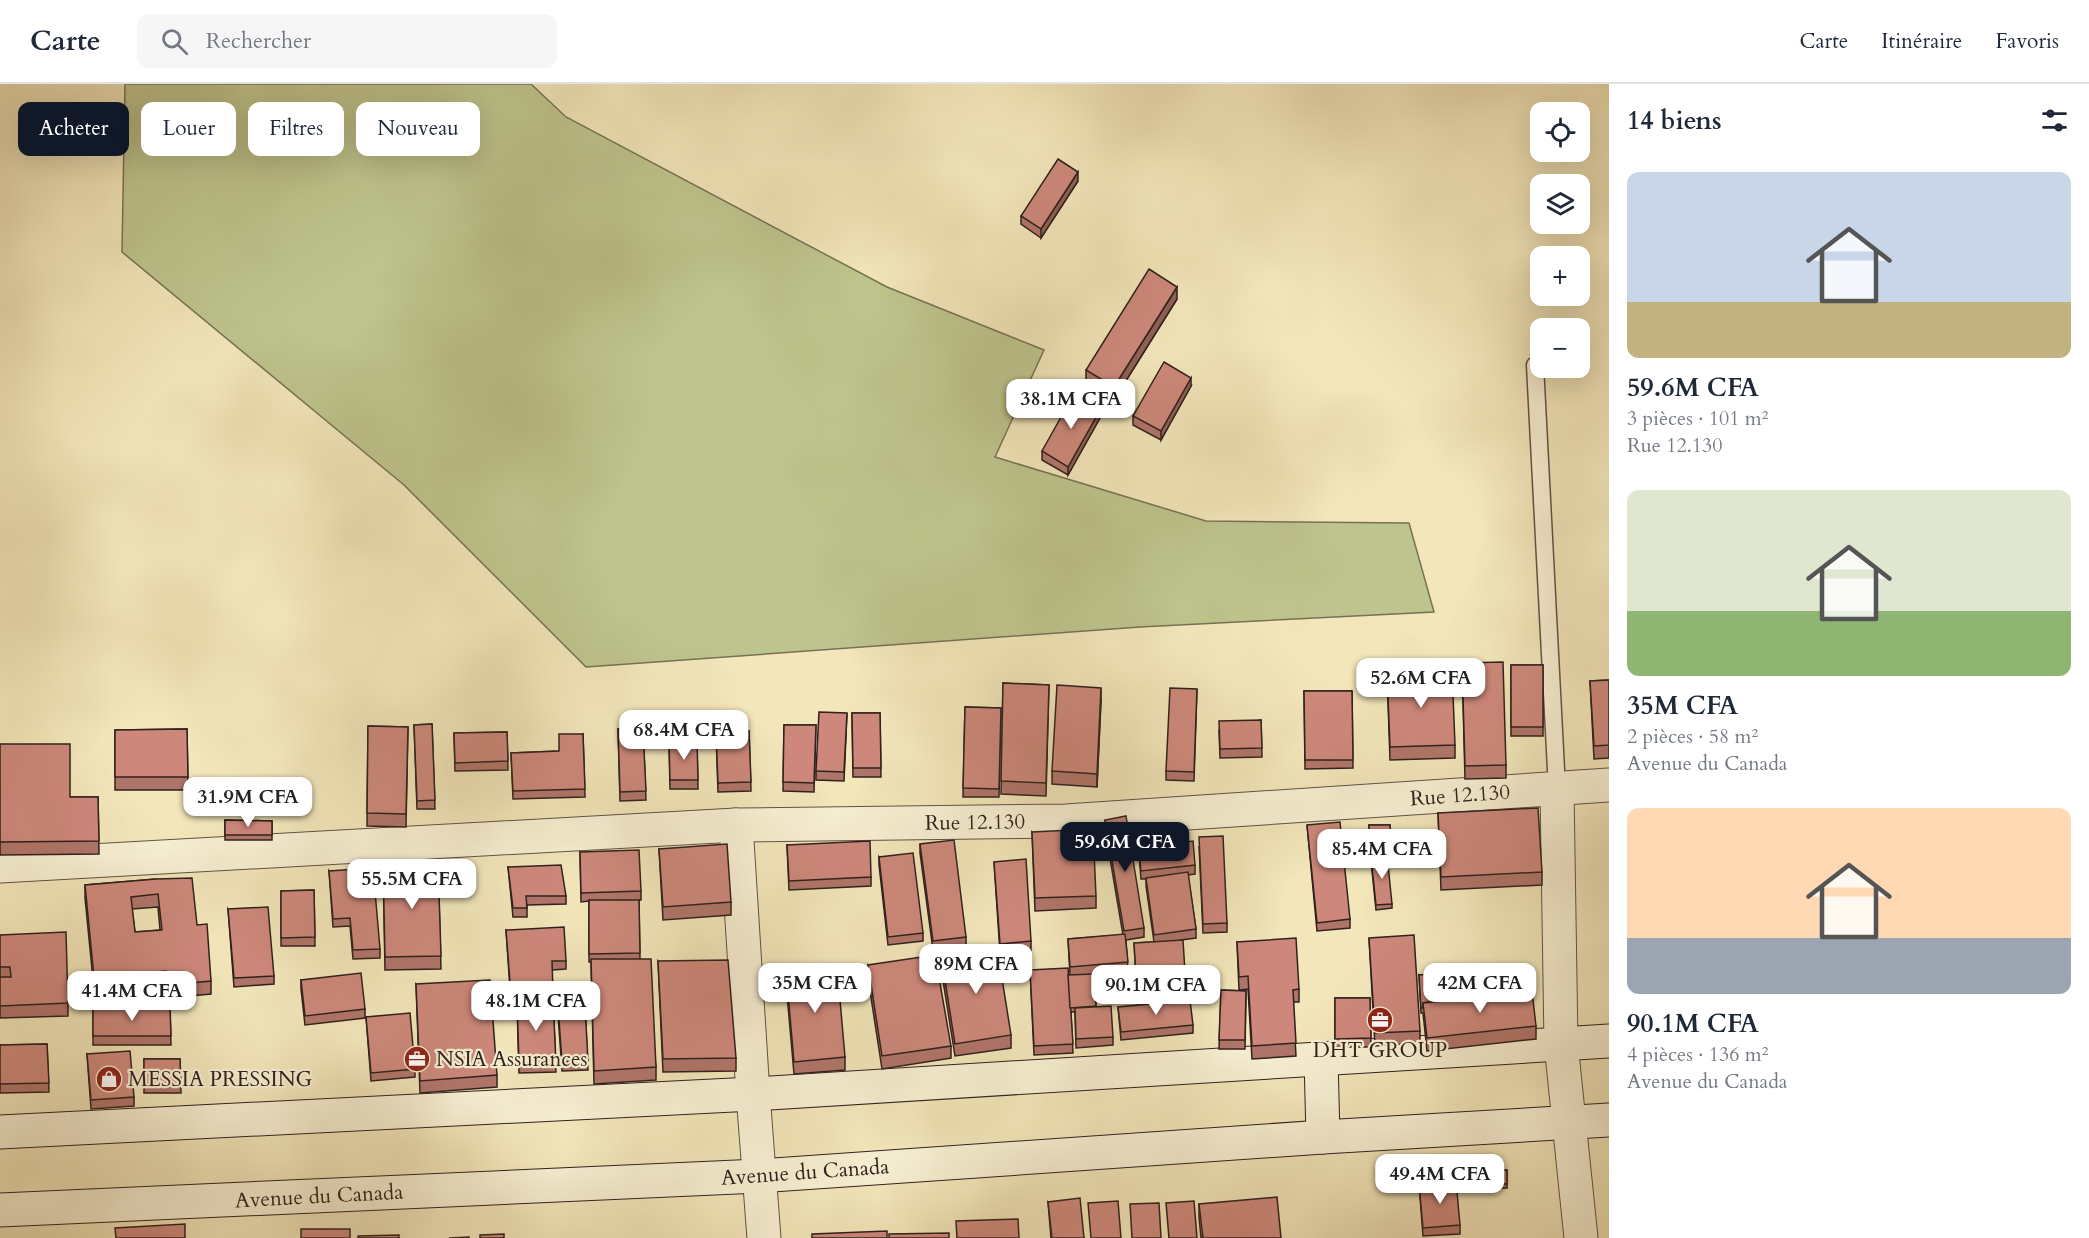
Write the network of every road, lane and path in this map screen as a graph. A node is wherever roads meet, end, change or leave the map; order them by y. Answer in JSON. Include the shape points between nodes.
{"nodes":[{"id":1,"x":1536,"y":378,"type":"edge"},
{"id":2,"x":1609,"y":785,"type":"edge"},
{"id":3,"x":1557,"y":789,"type":"junction"},
{"id":4,"x":736,"y":825,"type":"junction"},
{"id":5,"x":0,"y":866,"type":"edge"},
{"id":6,"x":1609,"y":1041,"type":"edge"},
{"id":7,"x":1561,"y":1044,"type":"junction"},
{"id":8,"x":1321,"y":1058,"type":"junction"},
{"id":9,"x":753,"y":1094,"type":"junction"},
{"id":10,"x":1609,"y":1120,"type":"edge"},
{"id":11,"x":1570,"y":1122,"type":"junction"},
{"id":12,"x":0,"y":1132,"type":"edge"},
{"id":13,"x":1323,"y":1137,"type":"junction"},
{"id":14,"x":759,"y":1176,"type":"junction"},
{"id":15,"x":0,"y":1210,"type":"edge"},
{"id":16,"x":765,"y":1238,"type":"edge"},
{"id":17,"x":1581,"y":1238,"type":"edge"}],
"edges":[{"from":1,"to":3,"type":"lane"},
{"from":2,"to":3,"type":"main road","name":"Rue 12.130"},
{"from":3,"to":4,"type":"main road","name":"Rue 12.130","via":[[1066,821]]},
{"from":3,"to":7,"type":"main road"},
{"from":4,"to":5,"type":"main road","name":"Rue 12.130"},
{"from":4,"to":9,"type":"main road"},
{"from":6,"to":7,"type":"main road"},
{"from":7,"to":8,"type":"main road"},
{"from":7,"to":11,"type":"main road"},
{"from":8,"to":9,"type":"main road"},
{"from":8,"to":13,"type":"main road"},
{"from":9,"to":12,"type":"main road"},
{"from":9,"to":14,"type":"main road"},
{"from":10,"to":11,"type":"main road","name":"Avenue du Canada"},
{"from":11,"to":13,"type":"main road","name":"Avenue du Canada"},
{"from":11,"to":17,"type":"main road"},
{"from":13,"to":14,"type":"main road","name":"Avenue du Canada"},
{"from":14,"to":15,"type":"main road","name":"Avenue du Canada"},
{"from":14,"to":16,"type":"main road"}]}
